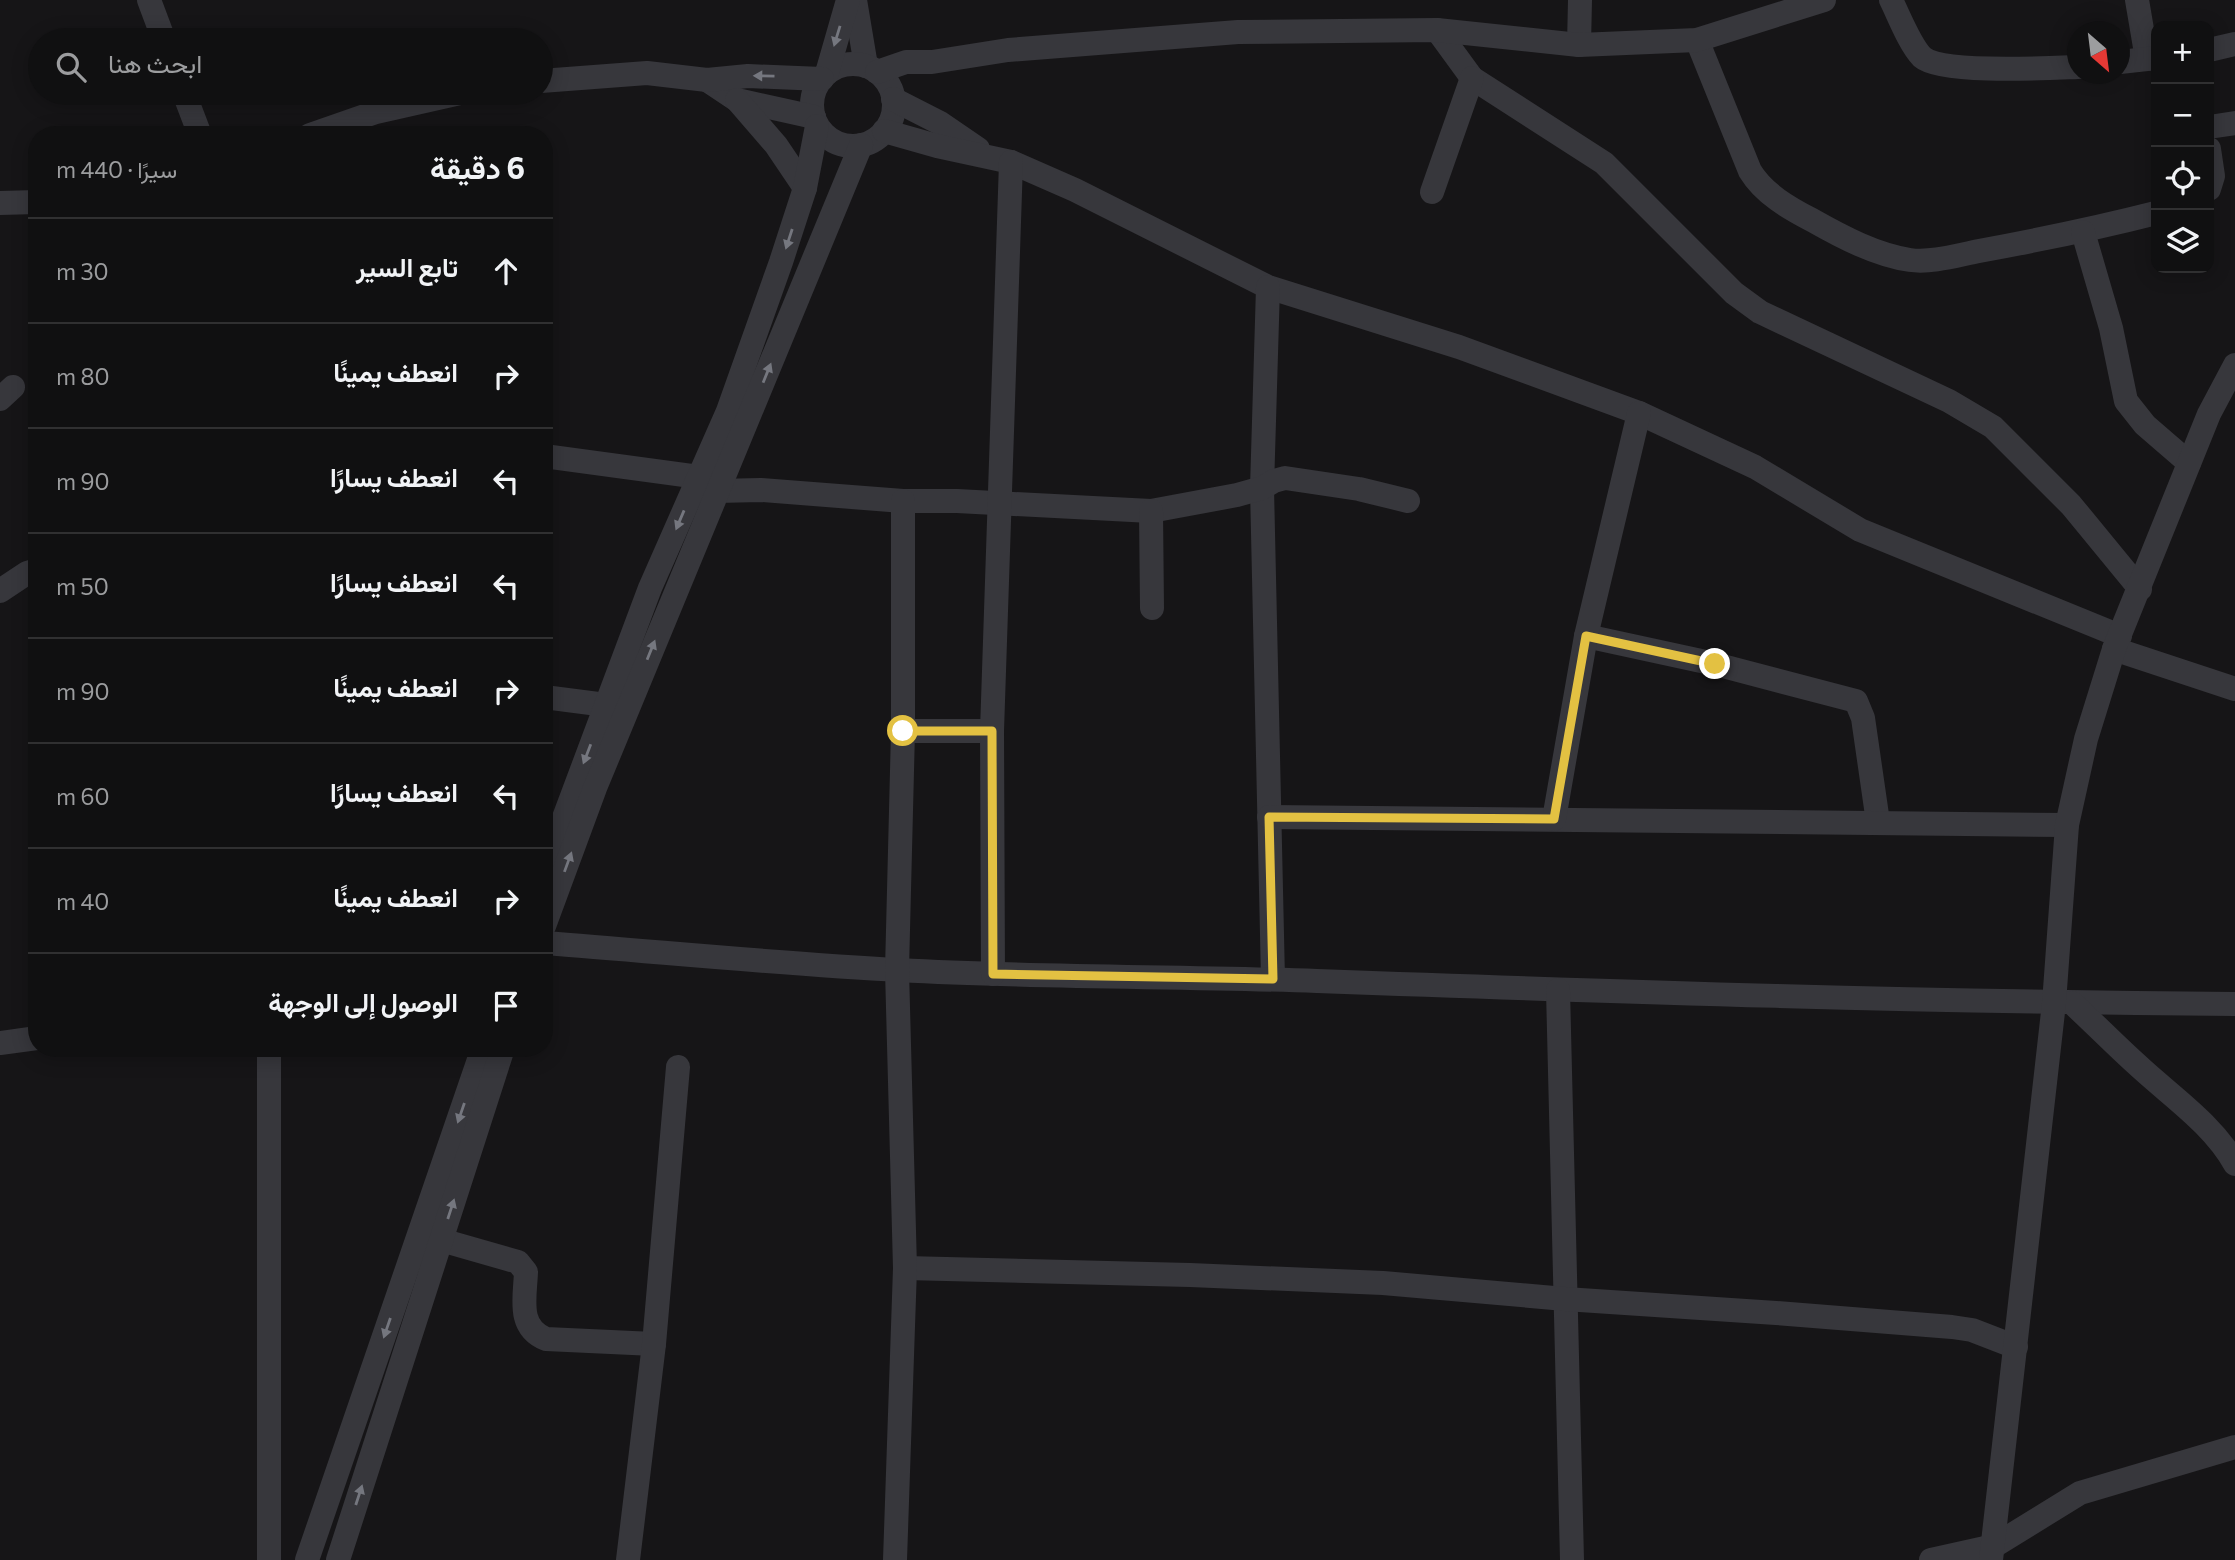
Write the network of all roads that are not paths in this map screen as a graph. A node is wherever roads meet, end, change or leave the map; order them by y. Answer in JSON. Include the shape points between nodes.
{"nodes":[{"id":1,"x":149,"y":0,"type":"edge"},
{"id":2,"x":848,"y":0,"type":"edge"},
{"id":3,"x":855,"y":0,"type":"edge"},
{"id":4,"x":1580,"y":0,"type":"edge"},
{"id":5,"x":1824,"y":0,"type":"edge"},
{"id":6,"x":1891,"y":0,"type":"edge"},
{"id":7,"x":2137,"y":0,"type":"edge"},
{"id":8,"x":1787,"y":6,"type":"edge"},
{"id":9,"x":160,"y":28,"type":"edge"},
{"id":10,"x":1437,"y":30,"type":"junction"},
{"id":11,"x":1697,"y":40,"type":"junction"},
{"id":12,"x":2235,"y":44,"type":"edge"},
{"id":13,"x":1578,"y":45,"type":"junction"},
{"id":14,"x":2214,"y":49,"type":"edge"},
{"id":15,"x":2151,"y":54,"type":"edge"},
{"id":16,"x":2151,"y":58,"type":"edge"},
{"id":17,"x":2130,"y":61,"type":"edge"},
{"id":18,"x":932,"y":62,"type":"junction"},
{"id":19,"x":2067,"y":67,"type":"edge"},
{"id":20,"x":872,"y":69,"type":"junction"},
{"id":21,"x":825,"y":76,"type":"junction"},
{"id":22,"x":1472,"y":78,"type":"junction"},
{"id":23,"x":707,"y":80,"type":"junction"},
{"id":24,"x":553,"y":81,"type":"edge"},
{"id":25,"x":893,"y":97,"type":"junction"},
{"id":26,"x":737,"y":100,"type":"junction"},
{"id":27,"x":189,"y":105,"type":"edge"},
{"id":28,"x":402,"y":105,"type":"edge"},
{"id":29,"x":816,"y":121,"type":"junction"},
{"id":30,"x":2235,"y":123,"type":"edge"},
{"id":31,"x":197,"y":126,"type":"edge"},
{"id":32,"x":336,"y":126,"type":"edge"},
{"id":33,"x":2214,"y":126,"type":"edge"},
{"id":34,"x":884,"y":131,"type":"junction"},
{"id":35,"x":861,"y":145,"type":"junction"},
{"id":36,"x":1001,"y":160,"type":"junction"},
{"id":37,"x":805,"y":188,"type":"junction"},
{"id":38,"x":1432,"y":192,"type":"dead end"},
{"id":39,"x":28,"y":202,"type":"edge"},
{"id":40,"x":0,"y":203,"type":"edge"},
{"id":41,"x":2151,"y":214,"type":"edge"},
{"id":42,"x":2083,"y":232,"type":"junction"},
{"id":43,"x":1268,"y":287,"type":"junction"},
{"id":44,"x":2235,"y":365,"type":"edge"},
{"id":45,"x":1639,"y":413,"type":"junction"},
{"id":46,"x":738,"y":414,"type":"junction"},
{"id":47,"x":553,"y":458,"type":"edge"},
{"id":48,"x":2189,"y":463,"type":"junction"},
{"id":49,"x":707,"y":484,"type":"junction"},
{"id":50,"x":1262,"y":488,"type":"junction"},
{"id":51,"x":903,"y":501,"type":"junction"},
{"id":52,"x":1408,"y":501,"type":"dead end"},
{"id":53,"x":999,"y":503,"type":"junction"},
{"id":54,"x":1151,"y":511,"type":"junction"},
{"id":55,"x":28,"y":573,"type":"edge"},
{"id":56,"x":2140,"y":589,"type":"junction"},
{"id":57,"x":0,"y":591,"type":"edge"},
{"id":58,"x":1152,"y":608,"type":"dead end"},
{"id":59,"x":1586,"y":636,"type":"junction"},
{"id":60,"x":2117,"y":643,"type":"junction"},
{"id":61,"x":2235,"y":689,"type":"edge"},
{"id":62,"x":553,"y":698,"type":"edge"},
{"id":63,"x":606,"y":705,"type":"junction"},
{"id":64,"x":903,"y":731,"type":"junction"},
{"id":65,"x":992,"y":731,"type":"junction"},
{"id":66,"x":585,"y":786,"type":"junction"},
{"id":67,"x":1269,"y":817,"type":"junction"},
{"id":68,"x":1554,"y":819,"type":"junction"},
{"id":69,"x":1878,"y":822,"type":"junction"},
{"id":70,"x":2067,"y":825,"type":"junction"},
{"id":71,"x":553,"y":852,"type":"edge"},
{"id":72,"x":553,"y":895,"type":"edge"},
{"id":73,"x":553,"y":944,"type":"edge"},
{"id":74,"x":897,"y":970,"type":"junction"},
{"id":75,"x":993,"y":974,"type":"junction"},
{"id":76,"x":1273,"y":979,"type":"junction"},
{"id":77,"x":1558,"y":990,"type":"junction"},
{"id":78,"x":2063,"y":1003,"type":"junction"},
{"id":79,"x":2235,"y":1004,"type":"edge"},
{"id":80,"x":28,"y":1039,"type":"edge"},
{"id":81,"x":0,"y":1043,"type":"edge"},
{"id":82,"x":269,"y":1057,"type":"edge"},
{"id":83,"x":480,"y":1057,"type":"edge"},
{"id":84,"x":500,"y":1057,"type":"edge"},
{"id":85,"x":678,"y":1067,"type":"dead end"},
{"id":86,"x":2235,"y":1164,"type":"edge"},
{"id":87,"x":441,"y":1240,"type":"junction"},
{"id":88,"x":905,"y":1268,"type":"junction"},
{"id":89,"x":1565,"y":1299,"type":"junction"},
{"id":90,"x":654,"y":1344,"type":"junction"},
{"id":91,"x":2016,"y":1347,"type":"junction"},
{"id":92,"x":2235,"y":1447,"type":"edge"},
{"id":93,"x":1992,"y":1553,"type":"edge"},
{"id":94,"x":269,"y":1560,"type":"edge"},
{"id":95,"x":307,"y":1560,"type":"edge"},
{"id":96,"x":338,"y":1560,"type":"edge"},
{"id":97,"x":628,"y":1560,"type":"edge"},
{"id":98,"x":895,"y":1560,"type":"edge"},
{"id":99,"x":1572,"y":1560,"type":"edge"},
{"id":100,"x":1931,"y":1560,"type":"edge"}],
"edges":[{"from":1,"to":9,"type":"street"},
{"from":2,"to":21,"type":"street","one_way":true},
{"from":3,"to":20,"type":"street"},
{"from":4,"to":13,"type":"street"},
{"from":5,"to":8,"type":"street"},
{"from":6,"to":19,"type":"street","via":[[1917,51],[1930,62],[1987,68]]},
{"from":7,"to":15,"type":"street"},
{"from":8,"to":11,"type":"street"},
{"from":10,"to":13,"type":"street"},
{"from":10,"to":18,"type":"street","via":[[1238,32],[1008,50]]},
{"from":10,"to":22,"type":"street"},
{"from":11,"to":13,"type":"street"},
{"from":11,"to":42,"type":"street","via":[[1755,179],[1773,197],[1845,238],[1916,260]]},
{"from":12,"to":14,"type":"street"},
{"from":16,"to":17,"type":"street"},
{"from":18,"to":20,"type":"street"},
{"from":18,"to":25,"type":"street"},
{"from":20,"to":21,"type":"street","via":[[852,64]]},
{"from":20,"to":25,"type":"street","via":[[887,82]]},
{"from":21,"to":23,"type":"street","one_way":true},
{"from":21,"to":29,"type":"street","via":[[814,90]]},
{"from":22,"to":38,"type":"street"},
{"from":22,"to":56,"type":"street","via":[[1604,163],[1734,293],[1760,312],[1949,401],[1993,428],[2071,505]]},
{"from":23,"to":24,"type":"street","via":[[647,73]]},
{"from":23,"to":26,"type":"street"},
{"from":25,"to":34,"type":"street","via":[[891,120]]},
{"from":25,"to":36,"type":"street"},
{"from":26,"to":29,"type":"street"},
{"from":26,"to":37,"type":"street"},
{"from":27,"to":31,"type":"street"},
{"from":28,"to":32,"type":"street"},
{"from":29,"to":35,"type":"street","via":[[835,142]]},
{"from":29,"to":37,"type":"street"},
{"from":30,"to":33,"type":"street"},
{"from":34,"to":35,"type":"street"},
{"from":34,"to":36,"type":"street"},
{"from":46,"to":35,"type":"street","one_way":true},
{"from":36,"to":43,"type":"street","via":[[1075,190]]},
{"from":36,"to":53,"type":"street"},
{"from":37,"to":46,"type":"street","one_way":true},
{"from":39,"to":40,"type":"street"},
{"from":41,"to":42,"type":"street"},
{"from":42,"to":48,"type":"street","via":[[2126,401],[2145,425]]},
{"from":43,"to":45,"type":"street","via":[[1459,347]]},
{"from":43,"to":50,"type":"street"},
{"from":44,"to":48,"type":"street"},
{"from":45,"to":59,"type":"street"},
{"from":45,"to":60,"type":"street","via":[[1755,467],[1860,530]]},
{"from":46,"to":49,"type":"street"},
{"from":47,"to":49,"type":"street"},
{"from":48,"to":56,"type":"street"},
{"from":49,"to":51,"type":"street"},
{"from":49,"to":63,"type":"street","one_way":true,"via":[[650,588]]},
{"from":66,"to":49,"type":"street","one_way":true},
{"from":50,"to":52,"type":"street","via":[[1285,478]]},
{"from":50,"to":54,"type":"street"},
{"from":50,"to":67,"type":"street"},
{"from":51,"to":53,"type":"street"},
{"from":51,"to":64,"type":"street"},
{"from":53,"to":54,"type":"street"},
{"from":53,"to":65,"type":"street"},
{"from":54,"to":58,"type":"street"},
{"from":55,"to":57,"type":"street"},
{"from":56,"to":60,"type":"street"},
{"from":59,"to":68,"type":"street"},
{"from":59,"to":69,"type":"street","via":[[1856,701],[1863,718]]},
{"from":60,"to":61,"type":"street"},
{"from":60,"to":70,"type":"street","via":[[2086,739]]},
{"from":62,"to":63,"type":"street"},
{"from":63,"to":66,"type":"street","one_way":true},
{"from":64,"to":65,"type":"street"},
{"from":64,"to":74,"type":"street"},
{"from":65,"to":75,"type":"street"},
{"from":66,"to":71,"type":"street"},
{"from":72,"to":66,"type":"street","one_way":true},
{"from":67,"to":68,"type":"street"},
{"from":67,"to":76,"type":"street"},
{"from":68,"to":69,"type":"street"},
{"from":69,"to":70,"type":"street"},
{"from":70,"to":78,"type":"street"},
{"from":73,"to":74,"type":"street"},
{"from":74,"to":75,"type":"street"},
{"from":74,"to":88,"type":"street"},
{"from":75,"to":76,"type":"street"},
{"from":76,"to":77,"type":"street"},
{"from":77,"to":78,"type":"street"},
{"from":77,"to":89,"type":"street"},
{"from":78,"to":79,"type":"street"},
{"from":78,"to":86,"type":"street","via":[[2192,1112]]},
{"from":78,"to":91,"type":"street"},
{"from":80,"to":81,"type":"street"},
{"from":82,"to":94,"type":"street"},
{"from":83,"to":95,"type":"street","one_way":true},
{"from":87,"to":84,"type":"street","one_way":true},
{"from":85,"to":90,"type":"street"},
{"from":87,"to":90,"type":"street","via":[[518,1262],[526,1272],[525,1319],[533,1333],[545,1339]]},
{"from":96,"to":87,"type":"street","one_way":true},
{"from":88,"to":89,"type":"street","via":[[1383,1283]]},
{"from":88,"to":98,"type":"street"},
{"from":89,"to":91,"type":"street","via":[[1952,1327]]},
{"from":89,"to":99,"type":"street"},
{"from":90,"to":97,"type":"street"},
{"from":91,"to":93,"type":"street"},
{"from":92,"to":93,"type":"street","via":[[2080,1493]]},
{"from":93,"to":100,"type":"street"}]}
